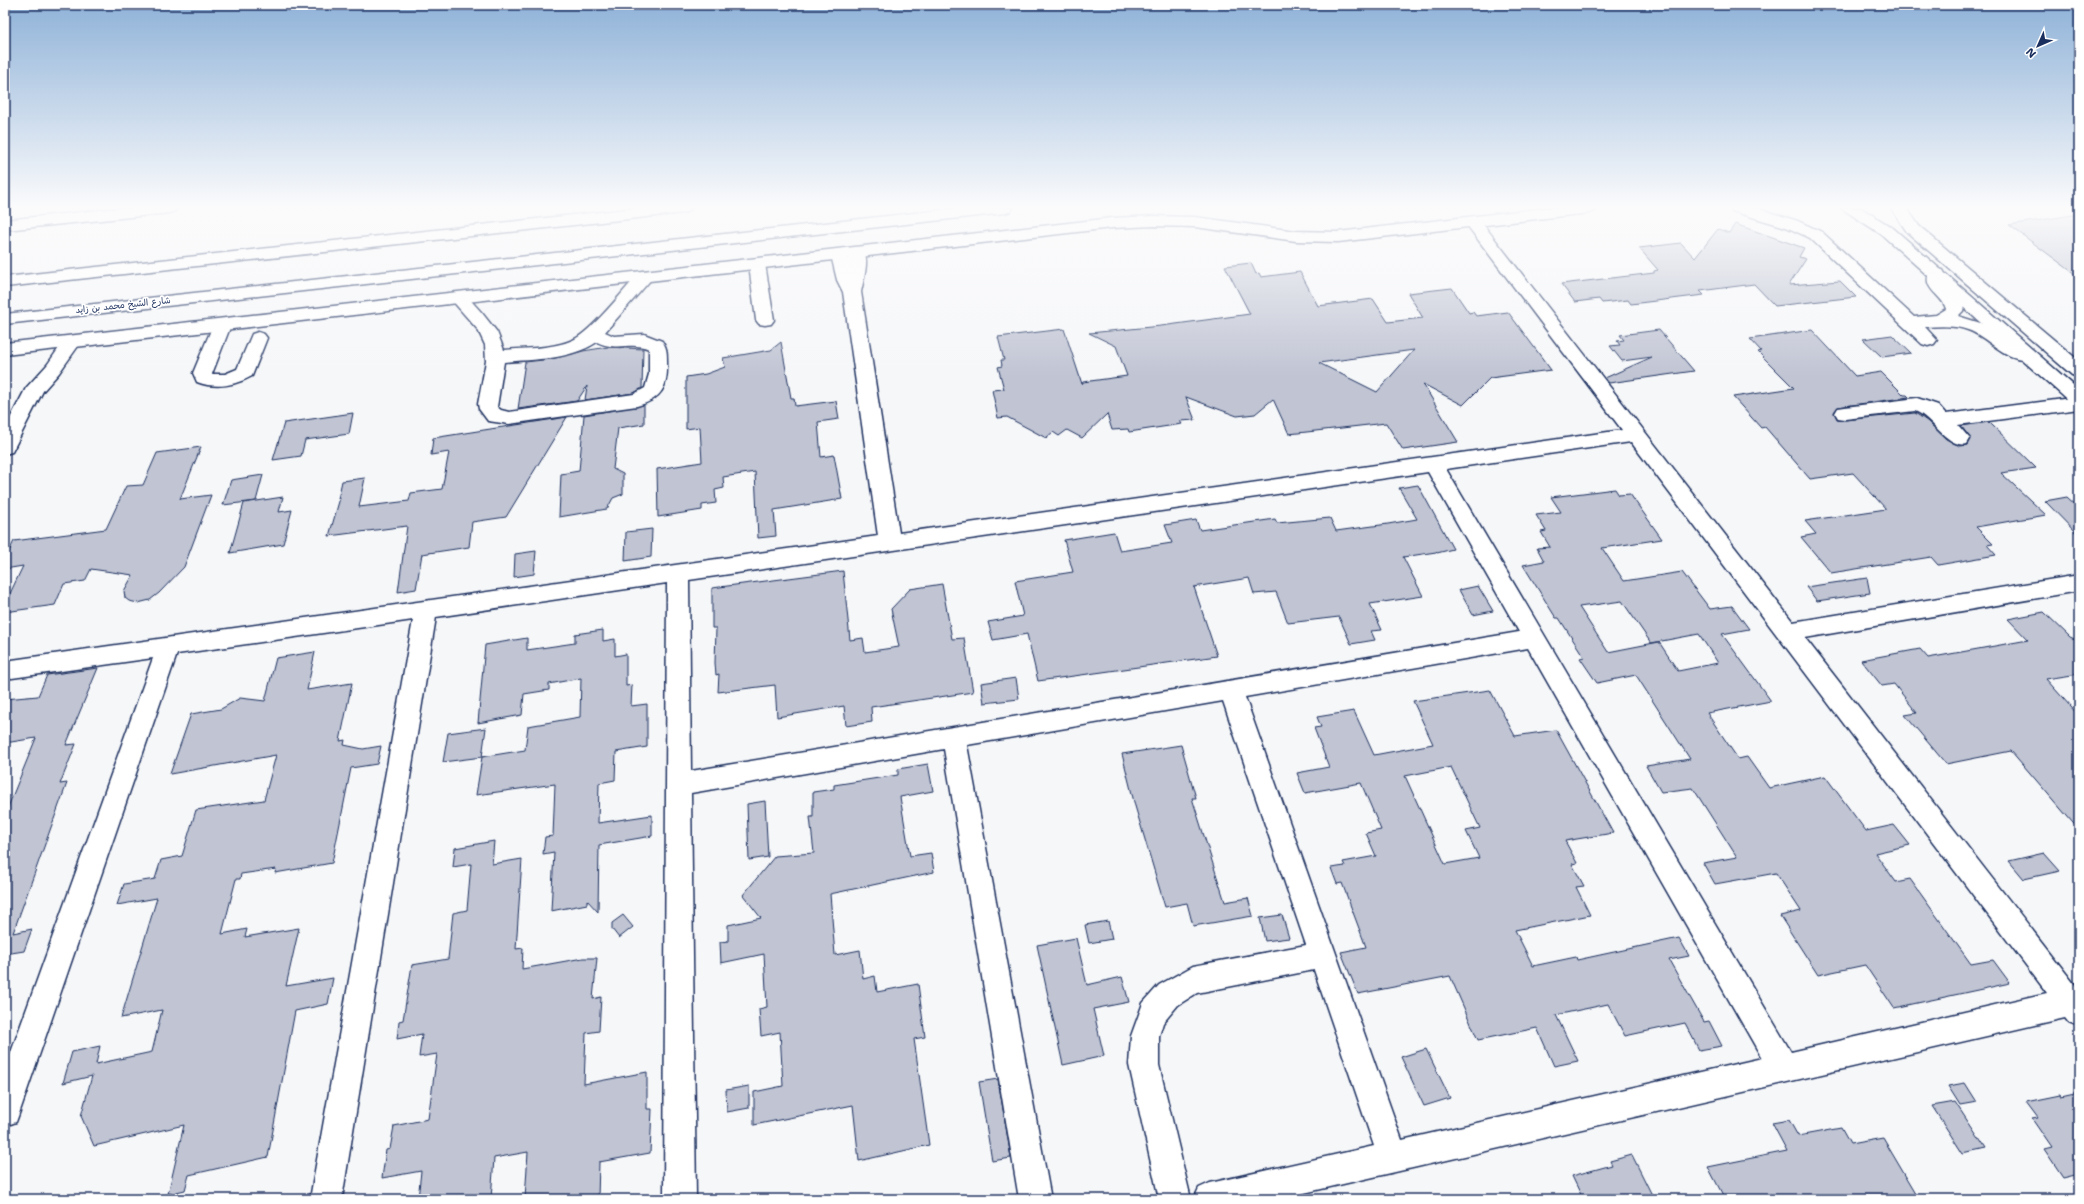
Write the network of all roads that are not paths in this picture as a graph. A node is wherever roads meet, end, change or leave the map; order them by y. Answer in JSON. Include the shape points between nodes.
{"nodes":[{"id":1,"x":167,"y":264,"type":"edge"},
{"id":2,"x":499,"y":264,"type":"edge"},
{"id":3,"x":755,"y":264,"type":"edge"},
{"id":4,"x":757,"y":264,"type":"edge"},
{"id":5,"x":841,"y":264,"type":"edge"},
{"id":6,"x":857,"y":264,"type":"edge"},
{"id":7,"x":1505,"y":264,"type":"edge"},
{"id":8,"x":1848,"y":264,"type":"edge"},
{"id":9,"x":1926,"y":264,"type":"edge"},
{"id":10,"x":1954,"y":264,"type":"edge"},
{"id":11,"x":1937,"y":274,"type":"junction"},
{"id":12,"x":646,"y":276,"type":"junction"},
{"id":13,"x":5,"y":282,"type":"edge"},
{"id":14,"x":852,"y":292,"type":"junction"},
{"id":15,"x":459,"y":298,"type":"junction"},
{"id":16,"x":5,"y":319,"type":"edge"},
{"id":17,"x":765,"y":320,"type":"dead end"},
{"id":18,"x":1941,"y":320,"type":"junction"},
{"id":19,"x":1911,"y":323,"type":"junction"},
{"id":20,"x":222,"y":325,"type":"junction"},
{"id":21,"x":594,"y":333,"type":"junction"},
{"id":22,"x":258,"y":338,"type":"dead end"},
{"id":23,"x":1928,"y":340,"type":"dead end"},
{"id":24,"x":72,"y":342,"type":"junction"},
{"id":25,"x":50,"y":344,"type":"junction"},
{"id":26,"x":5,"y":349,"type":"edge"},
{"id":27,"x":2028,"y":355,"type":"junction"},
{"id":28,"x":495,"y":357,"type":"junction"},
{"id":29,"x":2079,"y":371,"type":"edge"},
{"id":30,"x":2079,"y":376,"type":"edge"},
{"id":31,"x":36,"y":388,"type":"junction"},
{"id":32,"x":2079,"y":402,"type":"edge"},
{"id":33,"x":1845,"y":413,"type":"dead end"},
{"id":34,"x":1942,"y":421,"type":"junction"},
{"id":35,"x":1636,"y":435,"type":"junction"},
{"id":36,"x":1960,"y":439,"type":"dead end"},
{"id":37,"x":5,"y":446,"type":"edge"},
{"id":38,"x":1433,"y":464,"type":"junction"},
{"id":39,"x":890,"y":543,"type":"junction"},
{"id":40,"x":678,"y":574,"type":"junction"},
{"id":41,"x":2079,"y":583,"type":"edge"},
{"id":42,"x":426,"y":610,"type":"junction"},
{"id":43,"x":1788,"y":632,"type":"junction"},
{"id":44,"x":1534,"y":638,"type":"junction"},
{"id":45,"x":168,"y":647,"type":"junction"},
{"id":46,"x":5,"y":670,"type":"edge"},
{"id":47,"x":1232,"y":689,"type":"junction"},
{"id":48,"x":954,"y":737,"type":"junction"},
{"id":49,"x":678,"y":784,"type":"junction"},
{"id":50,"x":1323,"y":956,"type":"junction"},
{"id":51,"x":2075,"y":1007,"type":"edge"},
{"id":52,"x":1784,"y":1068,"type":"junction"},
{"id":53,"x":5,"y":1111,"type":"edge"},
{"id":54,"x":1393,"y":1157,"type":"junction"},
{"id":55,"x":326,"y":1199,"type":"edge"},
{"id":56,"x":680,"y":1199,"type":"edge"},
{"id":57,"x":1035,"y":1199,"type":"edge"},
{"id":58,"x":1174,"y":1199,"type":"edge"},
{"id":59,"x":1210,"y":1199,"type":"edge"}],
"edges":[{"from":1,"to":13,"type":"main road"},
{"from":2,"to":16,"type":"main road","name":"شارع الشيخ محمد بن زايد"},
{"from":3,"to":12,"type":"main road"},
{"from":4,"to":17,"type":"main road"},
{"from":5,"to":14,"type":"main road","via":[[845,280]]},
{"from":6,"to":14,"type":"main road"},
{"from":7,"to":35,"type":"main road"},
{"from":8,"to":19,"type":"main road"},
{"from":9,"to":11,"type":"main road"},
{"from":10,"to":29,"type":"main road"},
{"from":11,"to":18,"type":"main road","via":[[1937,286],[1955,306],[1954,311]]},
{"from":11,"to":27,"type":"main road"},
{"from":12,"to":15,"type":"main road"},
{"from":12,"to":21,"type":"main road"},
{"from":14,"to":39,"type":"main road"},
{"from":15,"to":20,"type":"main road"},
{"from":15,"to":28,"type":"main road","via":[[488,332],[493,342]]},
{"from":18,"to":19,"type":"main road"},
{"from":18,"to":27,"type":"main road","via":[[1978,328],[2007,348]]},
{"from":19,"to":23,"type":"main road"},
{"from":20,"to":22,"type":"main road","via":[[202,373],[208,380],[230,379],[245,372]]},
{"from":20,"to":24,"type":"main road"},
{"from":21,"to":28,"type":"main road","via":[[585,342],[571,348]]},
{"from":21,"to":28,"type":"main road","via":[[611,342],[644,340],[656,345],[657,386],[652,393],[637,400],[502,417],[490,413],[487,404]]},
{"from":24,"to":25,"type":"main road"},
{"from":24,"to":31,"type":"main road"},
{"from":25,"to":26,"type":"main road"},
{"from":25,"to":31,"type":"main road","via":[[40,368]]},
{"from":27,"to":30,"type":"main road","via":[[2034,353],[2046,356]]},
{"from":27,"to":32,"type":"main road"},
{"from":31,"to":37,"type":"main road"},
{"from":32,"to":34,"type":"main road"},
{"from":33,"to":34,"type":"main road","via":[[1913,404],[1927,408]]},
{"from":34,"to":36,"type":"main road"},
{"from":35,"to":38,"type":"main road"},
{"from":35,"to":43,"type":"main road"},
{"from":38,"to":39,"type":"main road"},
{"from":38,"to":44,"type":"main road"},
{"from":39,"to":40,"type":"main road"},
{"from":40,"to":42,"type":"main road"},
{"from":40,"to":49,"type":"main road"},
{"from":41,"to":43,"type":"main road"},
{"from":42,"to":45,"type":"main road"},
{"from":42,"to":55,"type":"main road"},
{"from":43,"to":51,"type":"main road"},
{"from":44,"to":47,"type":"main road"},
{"from":44,"to":52,"type":"main road"},
{"from":45,"to":46,"type":"main road"},
{"from":45,"to":53,"type":"main road"},
{"from":47,"to":48,"type":"main road"},
{"from":47,"to":50,"type":"main road"},
{"from":48,"to":49,"type":"main road"},
{"from":48,"to":57,"type":"main road"},
{"from":49,"to":56,"type":"main road"},
{"from":50,"to":54,"type":"main road"},
{"from":50,"to":58,"type":"main road","via":[[1193,980],[1177,987],[1163,998],[1153,1012],[1146,1028],[1143,1046],[1144,1065]]},
{"from":51,"to":52,"type":"main road"},
{"from":52,"to":54,"type":"main road"},
{"from":54,"to":59,"type":"main road"}]}
